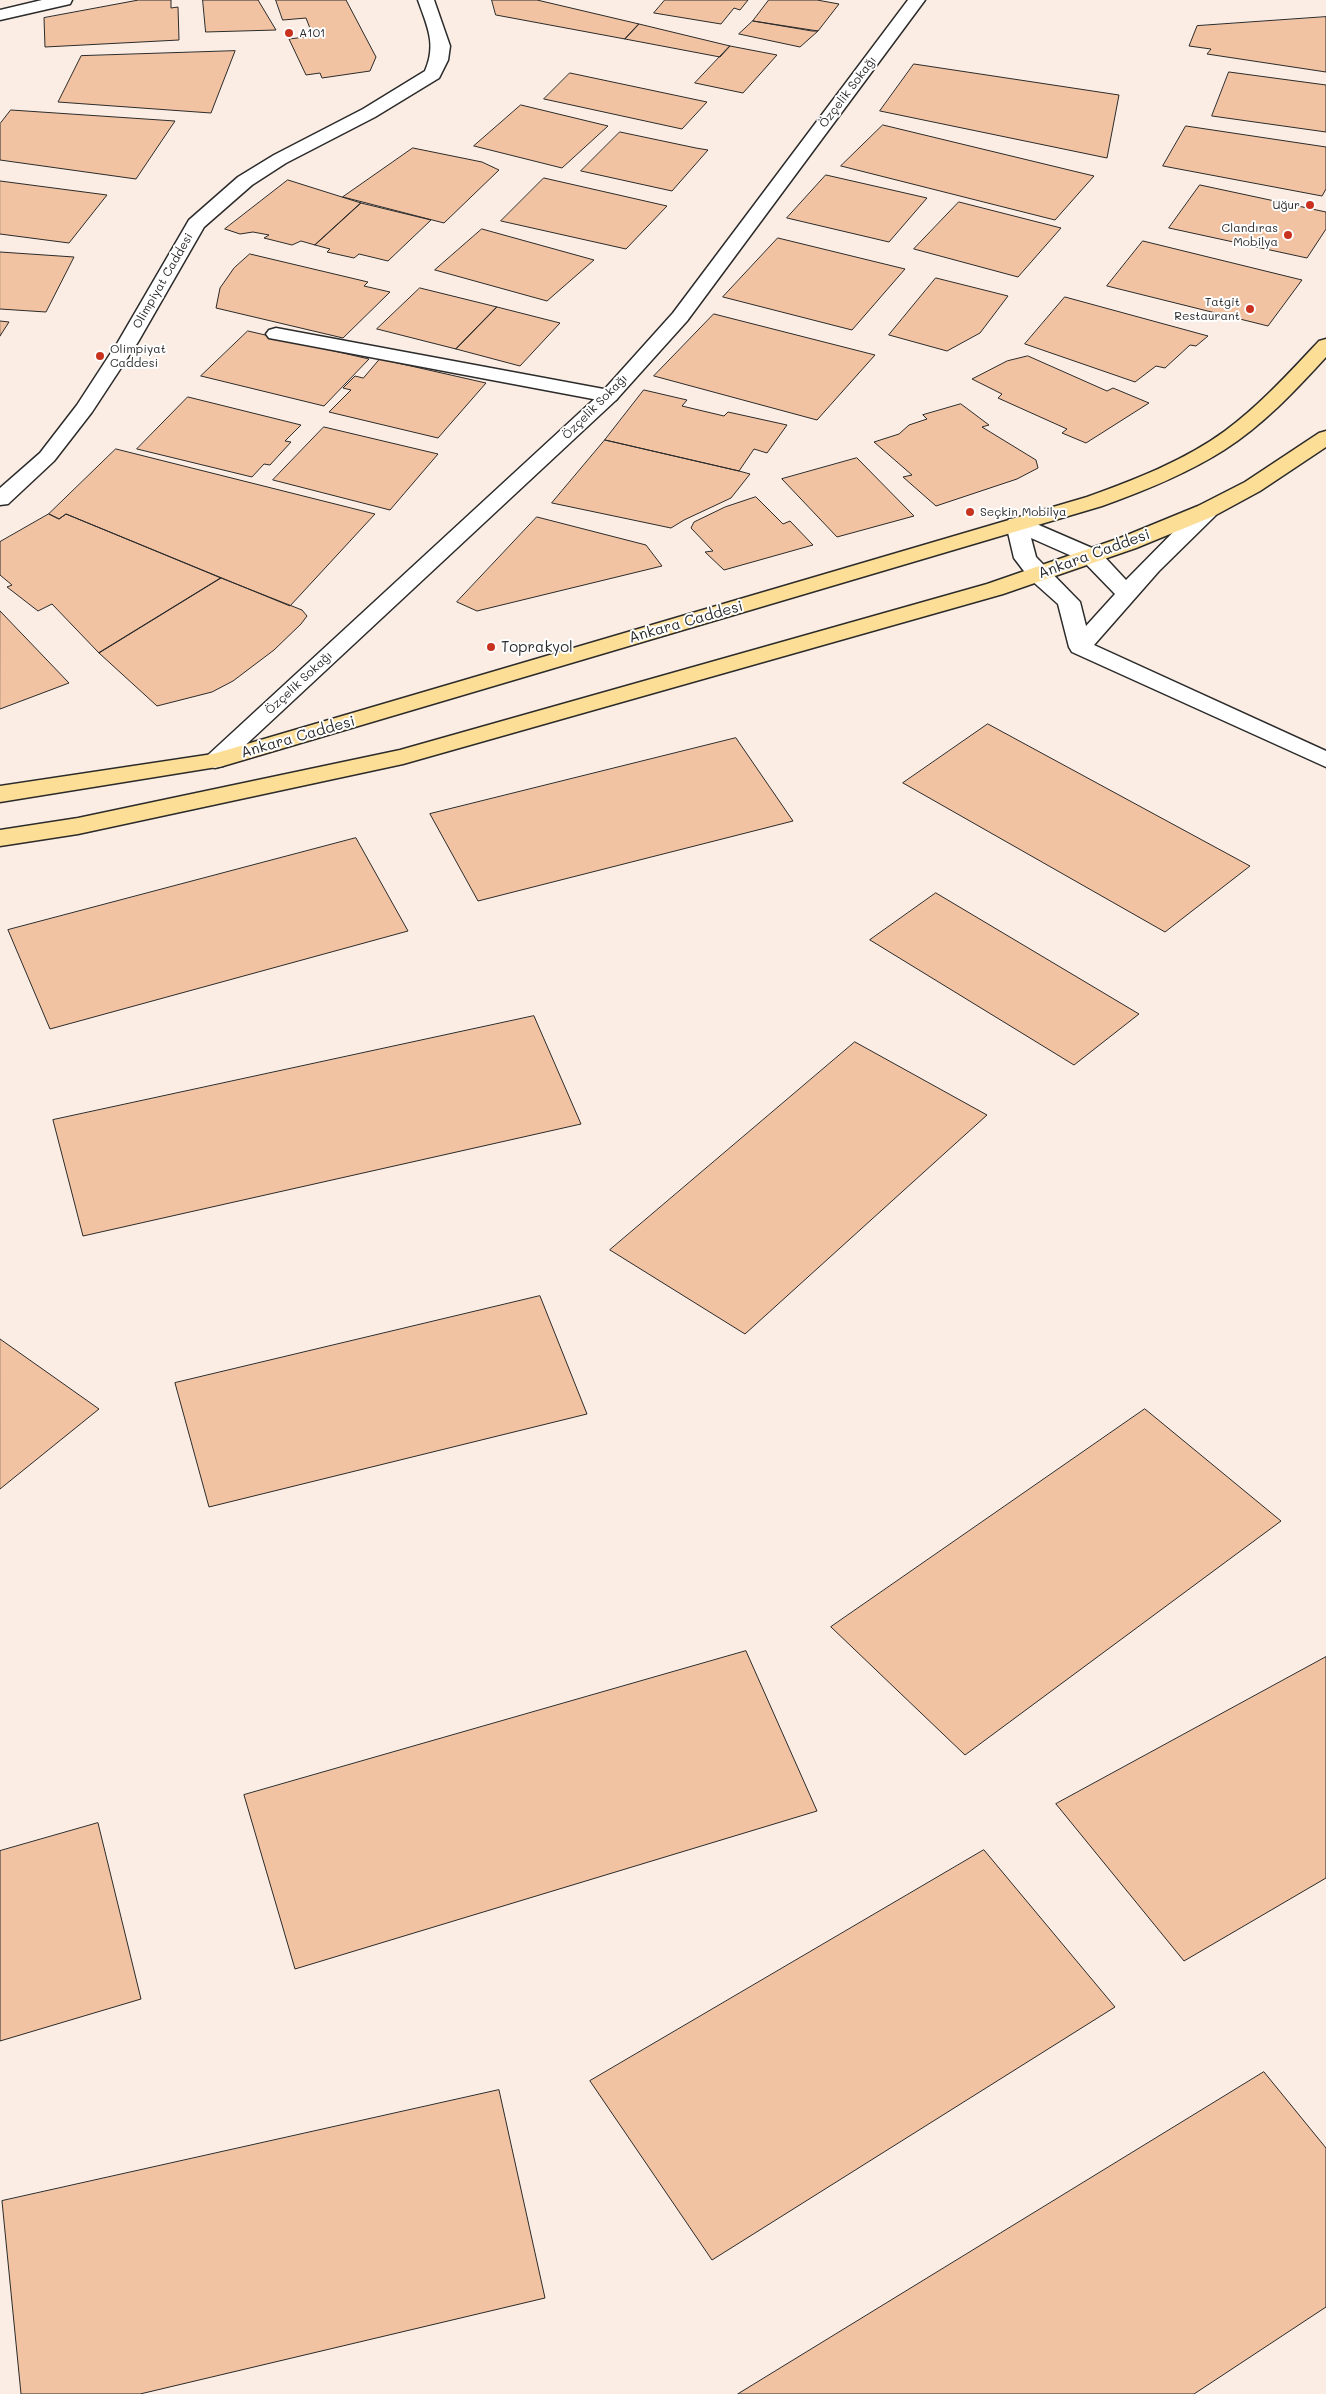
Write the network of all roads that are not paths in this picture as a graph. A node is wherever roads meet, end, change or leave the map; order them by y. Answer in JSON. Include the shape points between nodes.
{"nodes":[{"id":1,"x":64,"y":0,"type":"edge"},
{"id":2,"x":426,"y":0,"type":"edge"},
{"id":3,"x":917,"y":0,"type":"edge"},
{"id":4,"x":0,"y":15,"type":"edge"},
{"id":5,"x":276,"y":334,"type":"dead end"},
{"id":6,"x":1326,"y":345,"type":"edge"},
{"id":7,"x":609,"y":396,"type":"junction"},
{"id":8,"x":1326,"y":436,"type":"edge"},
{"id":9,"x":0,"y":499,"type":"edge"},
{"id":10,"x":1207,"y":511,"type":"junction"},
{"id":11,"x":1017,"y":524,"type":"junction"},
{"id":12,"x":1091,"y":556,"type":"junction"},
{"id":13,"x":1038,"y":574,"type":"junction"},
{"id":14,"x":1126,"y":593,"type":"junction"},
{"id":15,"x":1080,"y":648,"type":"junction"},
{"id":16,"x":1326,"y":760,"type":"edge"},
{"id":17,"x":214,"y":761,"type":"junction"},
{"id":18,"x":0,"y":794,"type":"edge"},
{"id":19,"x":0,"y":838,"type":"edge"}],
"edges":[{"from":1,"to":4,"type":"street"},
{"from":2,"to":9,"type":"street","name":"Olimpiyat Caddesi","via":[[441,46],[440,60],[433,74],[369,113],[259,172],[196,224],[128,342],[85,408],[47,457]]},
{"from":3,"to":7,"type":"street","name":"Özçelik Sokağı","via":[[680,317]]},
{"from":5,"to":7,"type":"street"},
{"from":6,"to":11,"type":"main road","name":"Ankara Caddesi","via":[[1289,384],[1217,445],[1181,466],[1066,512]]},
{"from":7,"to":17,"type":"street","name":"Özçelik Sokağı"},
{"from":8,"to":10,"type":"main road","name":"Ankara Caddesi","via":[[1274,474]]},
{"from":10,"to":12,"type":"main road","name":"Ankara Caddesi"},
{"from":10,"to":14,"type":"street"},
{"from":11,"to":12,"type":"street"},
{"from":11,"to":13,"type":"street","via":[[1025,558]]},
{"from":11,"to":17,"type":"main road","name":"Ankara Caddesi"},
{"from":12,"to":13,"type":"main road","name":"Ankara Caddesi"},
{"from":12,"to":14,"type":"street"},
{"from":13,"to":15,"type":"street","via":[[1069,602]]},
{"from":13,"to":19,"type":"main road","name":"Ankara Caddesi","via":[[403,758],[78,826]]},
{"from":14,"to":15,"type":"street"},
{"from":15,"to":16,"type":"street"},
{"from":17,"to":18,"type":"main road","name":"Ankara Caddesi"}]}
